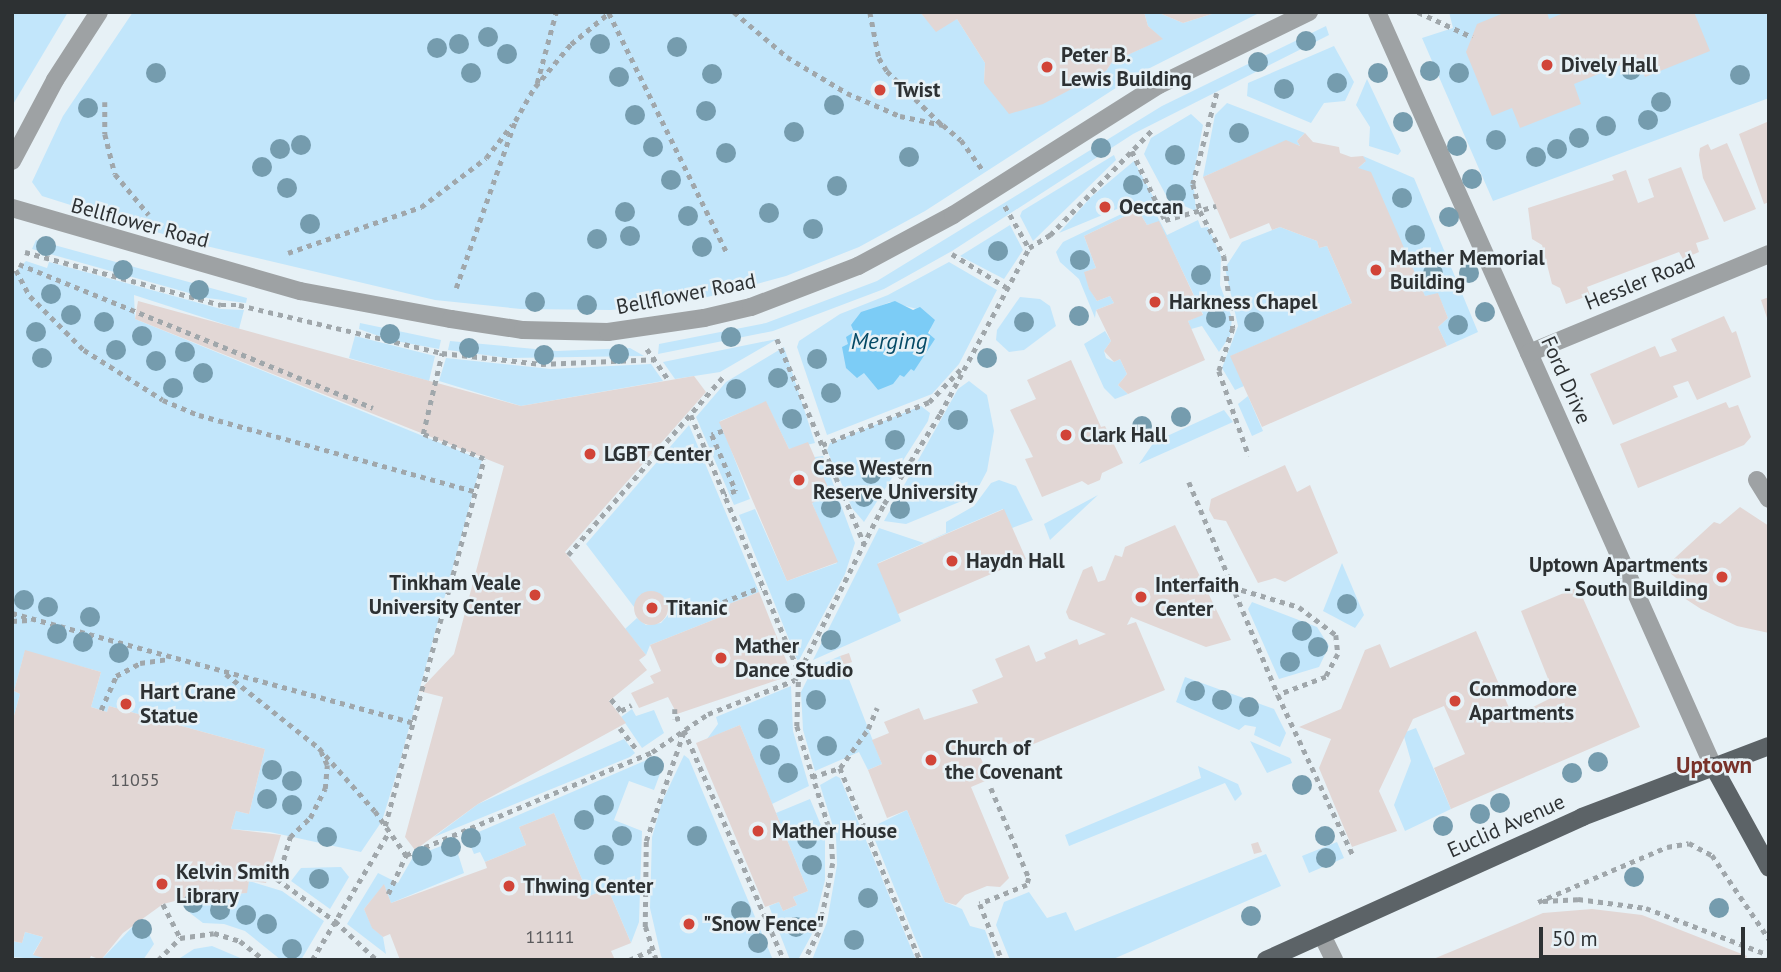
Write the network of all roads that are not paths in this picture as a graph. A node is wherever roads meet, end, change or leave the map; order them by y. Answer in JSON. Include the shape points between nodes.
{"nodes":[{"id":1,"x":99,"y":12,"type":"edge"},
{"id":2,"x":1309,"y":12,"type":"edge"},
{"id":3,"x":1377,"y":12,"type":"edge"},
{"id":4,"x":12,"y":161,"type":"edge"},
{"id":5,"x":12,"y":208,"type":"edge"},
{"id":6,"x":1769,"y":254,"type":"edge"},
{"id":7,"x":1529,"y":353,"type":"junction"},
{"id":8,"x":1758,"y":480,"type":"dead end"},
{"id":9,"x":1769,"y":499,"type":"edge"},
{"id":10,"x":1769,"y":746,"type":"edge"},
{"id":11,"x":1713,"y":766,"type":"junction"},
{"id":12,"x":1769,"y":868,"type":"edge"},
{"id":13,"x":1322,"y":935,"type":"junction"},
{"id":14,"x":1266,"y":960,"type":"edge"},
{"id":15,"x":1334,"y":960,"type":"edge"}],
"edges":[{"from":1,"to":4,"type":"street","via":[[55,80]]},
{"from":2,"to":5,"type":"street","name":"Bellflower Road","via":[[1159,85],[911,239],[804,289],[704,318],[608,332],[523,330],[300,291]]},
{"from":3,"to":7,"type":"street","name":"Ford Drive"},
{"from":6,"to":7,"type":"street","name":"Hessler Road"},
{"from":7,"to":11,"type":"street","name":"Ford Drive"},
{"from":8,"to":9,"type":"street"},
{"from":10,"to":11,"type":"main road","name":"Euclid Avenue"},
{"from":11,"to":12,"type":"main road"},
{"from":11,"to":13,"type":"main road","name":"Euclid Avenue","via":[[1569,823]]},
{"from":13,"to":14,"type":"main road","name":"Euclid Avenue"},
{"from":13,"to":15,"type":"street"}]}
